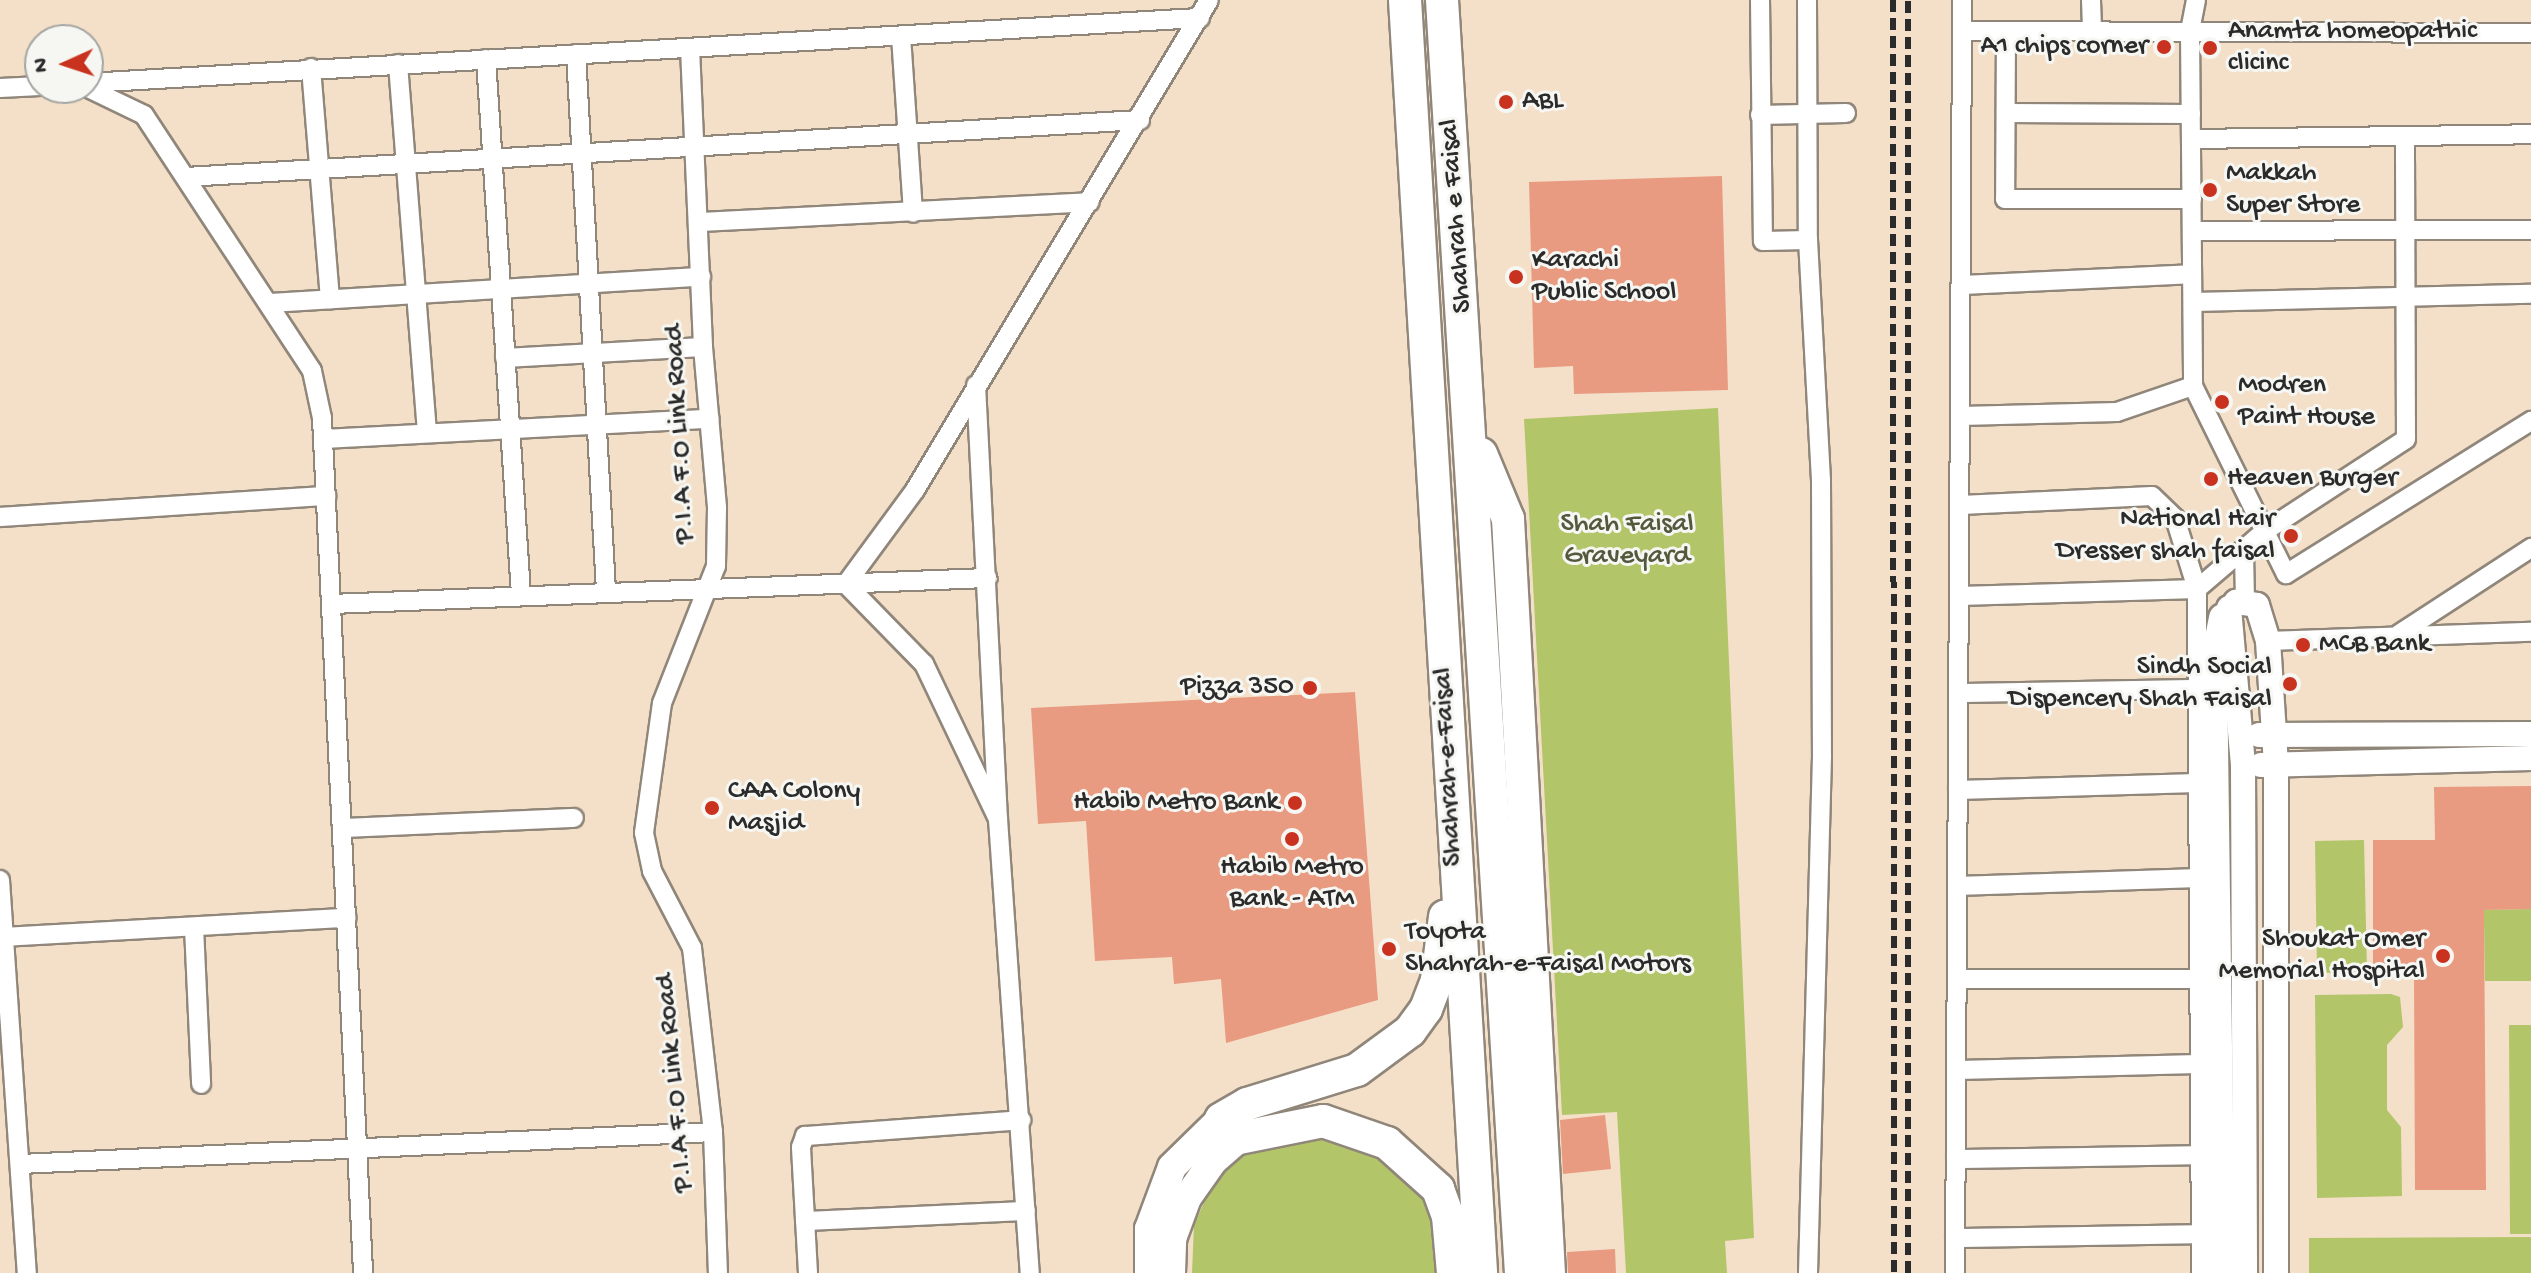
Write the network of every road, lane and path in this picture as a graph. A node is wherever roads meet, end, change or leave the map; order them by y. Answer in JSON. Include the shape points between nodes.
{"nodes":[{"id":1,"x":1209,"y":0,"type":"edge"},
{"id":2,"x":1405,"y":0,"type":"edge"},
{"id":3,"x":1442,"y":0,"type":"edge"},
{"id":4,"x":1760,"y":0,"type":"edge"},
{"id":5,"x":1807,"y":0,"type":"edge"},
{"id":6,"x":1962,"y":0,"type":"edge"},
{"id":7,"x":2091,"y":0,"type":"edge"},
{"id":8,"x":2196,"y":0,"type":"edge"},
{"id":9,"x":1200,"y":18,"type":"junction"},
{"id":10,"x":1962,"y":31,"type":"junction"},
{"id":11,"x":2006,"y":31,"type":"junction"},
{"id":12,"x":2092,"y":31,"type":"junction"},
{"id":13,"x":2190,"y":32,"type":"junction"},
{"id":14,"x":2531,"y":33,"type":"edge"},
{"id":15,"x":901,"y":36,"type":"junction"},
{"id":16,"x":690,"y":48,"type":"junction"},
{"id":17,"x":576,"y":54,"type":"junction"},
{"id":18,"x":486,"y":59,"type":"junction"},
{"id":19,"x":398,"y":64,"type":"junction"},
{"id":20,"x":311,"y":68,"type":"junction"},
{"id":21,"x":104,"y":84,"type":"edge"},
{"id":22,"x":24,"y":87,"type":"edge"},
{"id":23,"x":0,"y":88,"type":"edge"},
{"id":24,"x":104,"y":94,"type":"edge"},
{"id":25,"x":1806,"y":111,"type":"junction"},
{"id":26,"x":1846,"y":113,"type":"dead end"},
{"id":27,"x":2006,"y":113,"type":"junction"},
{"id":28,"x":2191,"y":114,"type":"junction"},
{"id":29,"x":1760,"y":115,"type":"junction"},
{"id":30,"x":1140,"y":120,"type":"junction"},
{"id":31,"x":908,"y":134,"type":"junction"},
{"id":32,"x":2531,"y":134,"type":"edge"},
{"id":33,"x":2405,"y":136,"type":"junction"},
{"id":34,"x":2191,"y":139,"type":"junction"},
{"id":35,"x":695,"y":148,"type":"junction"},
{"id":36,"x":581,"y":154,"type":"junction"},
{"id":37,"x":492,"y":159,"type":"junction"},
{"id":38,"x":406,"y":164,"type":"junction"},
{"id":39,"x":319,"y":169,"type":"junction"},
{"id":40,"x":186,"y":177,"type":"junction"},
{"id":41,"x":2192,"y":199,"type":"junction"},
{"id":42,"x":1089,"y":202,"type":"junction"},
{"id":43,"x":913,"y":213,"type":"junction"},
{"id":44,"x":700,"y":222,"type":"junction"},
{"id":45,"x":2403,"y":230,"type":"junction"},
{"id":46,"x":2531,"y":230,"type":"edge"},
{"id":47,"x":2192,"y":231,"type":"junction"},
{"id":48,"x":1808,"y":240,"type":"junction"},
{"id":49,"x":1422,"y":261,"type":"joint"},
{"id":50,"x":2192,"y":274,"type":"junction"},
{"id":51,"x":701,"y":277,"type":"junction"},
{"id":52,"x":588,"y":282,"type":"junction"},
{"id":53,"x":1961,"y":285,"type":"junction"},
{"id":54,"x":501,"y":288,"type":"junction"},
{"id":55,"x":416,"y":294,"type":"junction"},
{"id":56,"x":2531,"y":294,"type":"edge"},
{"id":57,"x":2404,"y":297,"type":"junction"},
{"id":58,"x":330,"y":299,"type":"junction"},
{"id":59,"x":2193,"y":302,"type":"junction"},
{"id":60,"x":271,"y":303,"type":"junction"},
{"id":61,"x":703,"y":347,"type":"junction"},
{"id":62,"x":592,"y":353,"type":"junction"},
{"id":63,"x":505,"y":358,"type":"junction"},
{"id":64,"x":976,"y":385,"type":"junction"},
{"id":65,"x":2193,"y":386,"type":"junction"},
{"id":66,"x":1961,"y":416,"type":"junction"},
{"id":67,"x":709,"y":419,"type":"junction"},
{"id":68,"x":2531,"y":421,"type":"edge"},
{"id":69,"x":596,"y":424,"type":"junction"},
{"id":70,"x":510,"y":428,"type":"junction"},
{"id":71,"x":427,"y":433,"type":"junction"},
{"id":72,"x":1471,"y":433,"type":"junction"},
{"id":73,"x":323,"y":439,"type":"junction"},
{"id":74,"x":326,"y":496,"type":"junction"},
{"id":75,"x":1961,"y":505,"type":"junction"},
{"id":76,"x":0,"y":517,"type":"edge"},
{"id":77,"x":2265,"y":531,"type":"junction"},
{"id":78,"x":2531,"y":548,"type":"edge"},
{"id":79,"x":2244,"y":553,"type":"junction"},
{"id":80,"x":987,"y":578,"type":"junction"},
{"id":81,"x":846,"y":584,"type":"junction"},
{"id":82,"x":704,"y":589,"type":"junction"},
{"id":83,"x":2197,"y":589,"type":"junction"},
{"id":84,"x":606,"y":590,"type":"junction"},
{"id":85,"x":521,"y":595,"type":"junction"},
{"id":86,"x":1960,"y":596,"type":"junction"},
{"id":87,"x":331,"y":604,"type":"junction"},
{"id":88,"x":2232,"y":609,"type":"junction"},
{"id":89,"x":2531,"y":632,"type":"edge"},
{"id":90,"x":2399,"y":634,"type":"junction"},
{"id":91,"x":2268,"y":641,"type":"junction"},
{"id":92,"x":2197,"y":689,"type":"junction"},
{"id":93,"x":1959,"y":693,"type":"junction"},
{"id":94,"x":2531,"y":734,"type":"edge"},
{"id":95,"x":2275,"y":735,"type":"junction"},
{"id":96,"x":2241,"y":736,"type":"junction"},
{"id":97,"x":2531,"y":758,"type":"edge"},
{"id":98,"x":2276,"y":764,"type":"junction"},
{"id":99,"x":2243,"y":765,"type":"junction"},
{"id":100,"x":2197,"y":783,"type":"junction"},
{"id":101,"x":1958,"y":790,"type":"junction"},
{"id":102,"x":574,"y":818,"type":"dead end"},
{"id":103,"x":998,"y":819,"type":"junction"},
{"id":104,"x":342,"y":828,"type":"junction"},
{"id":105,"x":1452,"y":848,"type":"junction"},
{"id":106,"x":2198,"y":878,"type":"junction"},
{"id":107,"x":0,"y":880,"type":"edge"},
{"id":108,"x":1958,"y":886,"type":"junction"},
{"id":109,"x":346,"y":918,"type":"junction"},
{"id":110,"x":194,"y":927,"type":"junction"},
{"id":111,"x":4,"y":937,"type":"junction"},
{"id":112,"x":1957,"y":979,"type":"junction"},
{"id":113,"x":2198,"y":979,"type":"junction"},
{"id":114,"x":2199,"y":1064,"type":"junction"},
{"id":115,"x":1957,"y":1070,"type":"junction"},
{"id":116,"x":201,"y":1084,"type":"dead end"},
{"id":117,"x":1021,"y":1120,"type":"junction"},
{"id":118,"x":1230,"y":1128,"type":"junction"},
{"id":119,"x":713,"y":1132,"type":"junction"},
{"id":120,"x":357,"y":1145,"type":"junction"},
{"id":121,"x":2200,"y":1155,"type":"junction"},
{"id":122,"x":1956,"y":1159,"type":"junction"},
{"id":123,"x":20,"y":1164,"type":"junction"},
{"id":124,"x":1026,"y":1211,"type":"junction"},
{"id":125,"x":805,"y":1221,"type":"junction"},
{"id":126,"x":2201,"y":1234,"type":"junction"},
{"id":127,"x":1955,"y":1238,"type":"junction"},
{"id":128,"x":27,"y":1273,"type":"edge"},
{"id":129,"x":363,"y":1273,"type":"edge"},
{"id":130,"x":718,"y":1273,"type":"edge"},
{"id":131,"x":808,"y":1273,"type":"edge"},
{"id":132,"x":1030,"y":1273,"type":"edge"},
{"id":133,"x":1149,"y":1273,"type":"edge"},
{"id":134,"x":1171,"y":1273,"type":"edge"},
{"id":135,"x":1453,"y":1273,"type":"edge"},
{"id":136,"x":1481,"y":1273,"type":"edge"},
{"id":137,"x":1521,"y":1273,"type":"edge"},
{"id":138,"x":1549,"y":1273,"type":"edge"},
{"id":139,"x":1808,"y":1273,"type":"edge"},
{"id":140,"x":1955,"y":1273,"type":"edge"},
{"id":141,"x":2201,"y":1273,"type":"edge"},
{"id":142,"x":2221,"y":1273,"type":"edge"},
{"id":143,"x":2245,"y":1273,"type":"edge"},
{"id":144,"x":2276,"y":1273,"type":"edge"}],
"edges":[{"from":1,"to":9,"type":"street"},
{"from":2,"to":49,"type":"highway","name":"Shahrah e Faisal"},
{"from":3,"to":72,"type":"highway","name":"Shahrah e Faisal"},
{"from":4,"to":29,"type":"street"},
{"from":5,"to":25,"type":"street"},
{"from":6,"to":10,"type":"street"},
{"from":7,"to":12,"type":"street"},
{"from":8,"to":13,"type":"street"},
{"from":9,"to":15,"type":"street"},
{"from":9,"to":30,"type":"street"},
{"from":10,"to":11,"type":"street"},
{"from":10,"to":53,"type":"street"},
{"from":11,"to":12,"type":"street"},
{"from":11,"to":27,"type":"street"},
{"from":12,"to":13,"type":"street"},
{"from":13,"to":14,"type":"street"},
{"from":13,"to":28,"type":"street"},
{"from":15,"to":16,"type":"street"},
{"from":15,"to":31,"type":"street"},
{"from":16,"to":17,"type":"street"},
{"from":16,"to":35,"type":"street","name":"P.I.A F.O Link Road"},
{"from":17,"to":18,"type":"street"},
{"from":17,"to":36,"type":"street"},
{"from":18,"to":19,"type":"street"},
{"from":18,"to":37,"type":"street"},
{"from":19,"to":20,"type":"street"},
{"from":19,"to":38,"type":"street"},
{"from":20,"to":21,"type":"street"},
{"from":20,"to":39,"type":"street"},
{"from":22,"to":23,"type":"street"},
{"from":24,"to":40,"type":"street","via":[[144,115]]},
{"from":25,"to":26,"type":"street"},
{"from":25,"to":29,"type":"street"},
{"from":25,"to":48,"type":"street"},
{"from":27,"to":28,"type":"street"},
{"from":27,"to":41,"type":"street","via":[[2005,199]]},
{"from":28,"to":34,"type":"street"},
{"from":29,"to":48,"type":"street","via":[[1763,241]]},
{"from":30,"to":31,"type":"street"},
{"from":30,"to":42,"type":"street"},
{"from":31,"to":35,"type":"street"},
{"from":31,"to":43,"type":"street"},
{"from":32,"to":33,"type":"street"},
{"from":33,"to":34,"type":"street"},
{"from":33,"to":45,"type":"street"},
{"from":34,"to":41,"type":"street"},
{"from":35,"to":36,"type":"street"},
{"from":35,"to":44,"type":"street","name":"P.I.A F.O Link Road"},
{"from":36,"to":37,"type":"street"},
{"from":36,"to":52,"type":"street"},
{"from":37,"to":38,"type":"street"},
{"from":37,"to":54,"type":"street"},
{"from":38,"to":39,"type":"street"},
{"from":38,"to":55,"type":"street"},
{"from":39,"to":40,"type":"street"},
{"from":39,"to":58,"type":"street"},
{"from":40,"to":60,"type":"street"},
{"from":41,"to":47,"type":"street"},
{"from":42,"to":43,"type":"street"},
{"from":42,"to":64,"type":"street"},
{"from":43,"to":44,"type":"street"},
{"from":44,"to":51,"type":"street","name":"P.I.A F.O Link Road"},
{"from":45,"to":46,"type":"street"},
{"from":45,"to":47,"type":"street"},
{"from":45,"to":57,"type":"street"},
{"from":47,"to":50,"type":"street"},
{"from":48,"to":139,"type":"street","via":[[1821,480],[1822,756]]},
{"from":49,"to":105,"type":"highway","name":"Shahrah-e-Faisal"},
{"from":50,"to":53,"type":"street"},
{"from":50,"to":59,"type":"street"},
{"from":51,"to":52,"type":"street"},
{"from":51,"to":61,"type":"street","name":"P.I.A F.O Link Road"},
{"from":52,"to":54,"type":"street"},
{"from":52,"to":62,"type":"street"},
{"from":53,"to":66,"type":"street"},
{"from":54,"to":55,"type":"street"},
{"from":54,"to":63,"type":"street"},
{"from":55,"to":58,"type":"street"},
{"from":55,"to":71,"type":"street"},
{"from":56,"to":57,"type":"street"},
{"from":57,"to":59,"type":"street"},
{"from":57,"to":77,"type":"street","via":[[2406,439]]},
{"from":58,"to":60,"type":"street"},
{"from":59,"to":65,"type":"street"},
{"from":60,"to":73,"type":"street","via":[[312,371]]},
{"from":61,"to":62,"type":"street"},
{"from":61,"to":67,"type":"street","name":"P.I.A F.O Link Road"},
{"from":62,"to":63,"type":"street"},
{"from":62,"to":69,"type":"street"},
{"from":63,"to":70,"type":"street"},
{"from":64,"to":80,"type":"street"},
{"from":64,"to":81,"type":"street","via":[[915,490]]},
{"from":65,"to":66,"type":"street","via":[[2117,412]]},
{"from":65,"to":77,"type":"street"},
{"from":66,"to":75,"type":"street"},
{"from":67,"to":69,"type":"street"},
{"from":67,"to":82,"type":"street","name":"P.I.A F.O Link Road","via":[[716,566]]},
{"from":68,"to":77,"type":"street","via":[[2286,574]]},
{"from":69,"to":70,"type":"street"},
{"from":69,"to":84,"type":"street"},
{"from":70,"to":71,"type":"street"},
{"from":70,"to":85,"type":"street"},
{"from":71,"to":73,"type":"street"},
{"from":72,"to":137,"type":"highway","name":"Shahrah-e-Faisal"},
{"from":72,"to":138,"type":"highway","via":[[1508,519]]},
{"from":73,"to":74,"type":"street"},
{"from":74,"to":76,"type":"street"},
{"from":74,"to":87,"type":"street"},
{"from":75,"to":83,"type":"street","via":[[2152,496],[2175,518]]},
{"from":75,"to":86,"type":"street"},
{"from":77,"to":79,"type":"street"},
{"from":78,"to":90,"type":"street"},
{"from":79,"to":83,"type":"street"},
{"from":79,"to":88,"type":"street"},
{"from":80,"to":81,"type":"street"},
{"from":80,"to":103,"type":"street"},
{"from":81,"to":82,"type":"street"},
{"from":81,"to":103,"type":"street","via":[[924,664]]},
{"from":82,"to":84,"type":"street"},
{"from":82,"to":119,"type":"street","name":"P.I.A F.O Link Road","via":[[662,703],[644,833],[652,871],[692,948]]},
{"from":83,"to":86,"type":"street"},
{"from":83,"to":92,"type":"street"},
{"from":84,"to":85,"type":"street"},
{"from":85,"to":87,"type":"street"},
{"from":86,"to":93,"type":"street"},
{"from":87,"to":104,"type":"street"},
{"from":88,"to":91,"type":"street","via":[[2257,605]]},
{"from":88,"to":96,"type":"street"},
{"from":88,"to":142,"type":"main road","via":[[2213,669]]},
{"from":89,"to":90,"type":"street"},
{"from":90,"to":91,"type":"street"},
{"from":91,"to":95,"type":"street"},
{"from":92,"to":93,"type":"street"},
{"from":92,"to":100,"type":"street"},
{"from":93,"to":101,"type":"street"},
{"from":94,"to":95,"type":"street"},
{"from":95,"to":96,"type":"street"},
{"from":95,"to":98,"type":"street"},
{"from":96,"to":99,"type":"street"},
{"from":97,"to":98,"type":"street"},
{"from":98,"to":99,"type":"street"},
{"from":98,"to":144,"type":"street"},
{"from":99,"to":143,"type":"street"},
{"from":100,"to":101,"type":"street"},
{"from":100,"to":106,"type":"street"},
{"from":101,"to":108,"type":"street"},
{"from":102,"to":104,"type":"street"},
{"from":103,"to":117,"type":"street"},
{"from":104,"to":109,"type":"street"},
{"from":105,"to":118,"type":"highway","via":[[1437,980],[1410,1031],[1357,1070],[1247,1104]]},
{"from":105,"to":136,"type":"highway","name":"Shahrah-e-Faisal"},
{"from":106,"to":108,"type":"street"},
{"from":106,"to":113,"type":"street"},
{"from":107,"to":111,"type":"street"},
{"from":108,"to":112,"type":"street"},
{"from":109,"to":110,"type":"street"},
{"from":109,"to":120,"type":"street"},
{"from":110,"to":111,"type":"street"},
{"from":110,"to":116,"type":"street"},
{"from":111,"to":123,"type":"street"},
{"from":112,"to":113,"type":"street"},
{"from":112,"to":115,"type":"street"},
{"from":113,"to":114,"type":"street"},
{"from":114,"to":115,"type":"street"},
{"from":114,"to":121,"type":"street"},
{"from":115,"to":122,"type":"street"},
{"from":117,"to":124,"type":"street"},
{"from":117,"to":125,"type":"street","via":[[810,1133],[801,1147]]},
{"from":118,"to":133,"type":"main road","via":[[1172,1167],[1149,1229]]},
{"from":118,"to":134,"type":"main road","via":[[1187,1198],[1172,1239]]},
{"from":118,"to":135,"type":"highway","via":[[1323,1121],[1387,1143],[1438,1189],[1448,1216]]},
{"from":119,"to":120,"type":"street"},
{"from":119,"to":130,"type":"street","name":"P.I.A F.O Link Road"},
{"from":120,"to":123,"type":"street"},
{"from":120,"to":129,"type":"street"},
{"from":121,"to":122,"type":"street"},
{"from":121,"to":126,"type":"street"},
{"from":122,"to":127,"type":"street"},
{"from":123,"to":128,"type":"street"},
{"from":124,"to":125,"type":"street"},
{"from":124,"to":132,"type":"street"},
{"from":125,"to":131,"type":"street"},
{"from":126,"to":127,"type":"street"},
{"from":126,"to":141,"type":"street"},
{"from":127,"to":140,"type":"street"}]}
